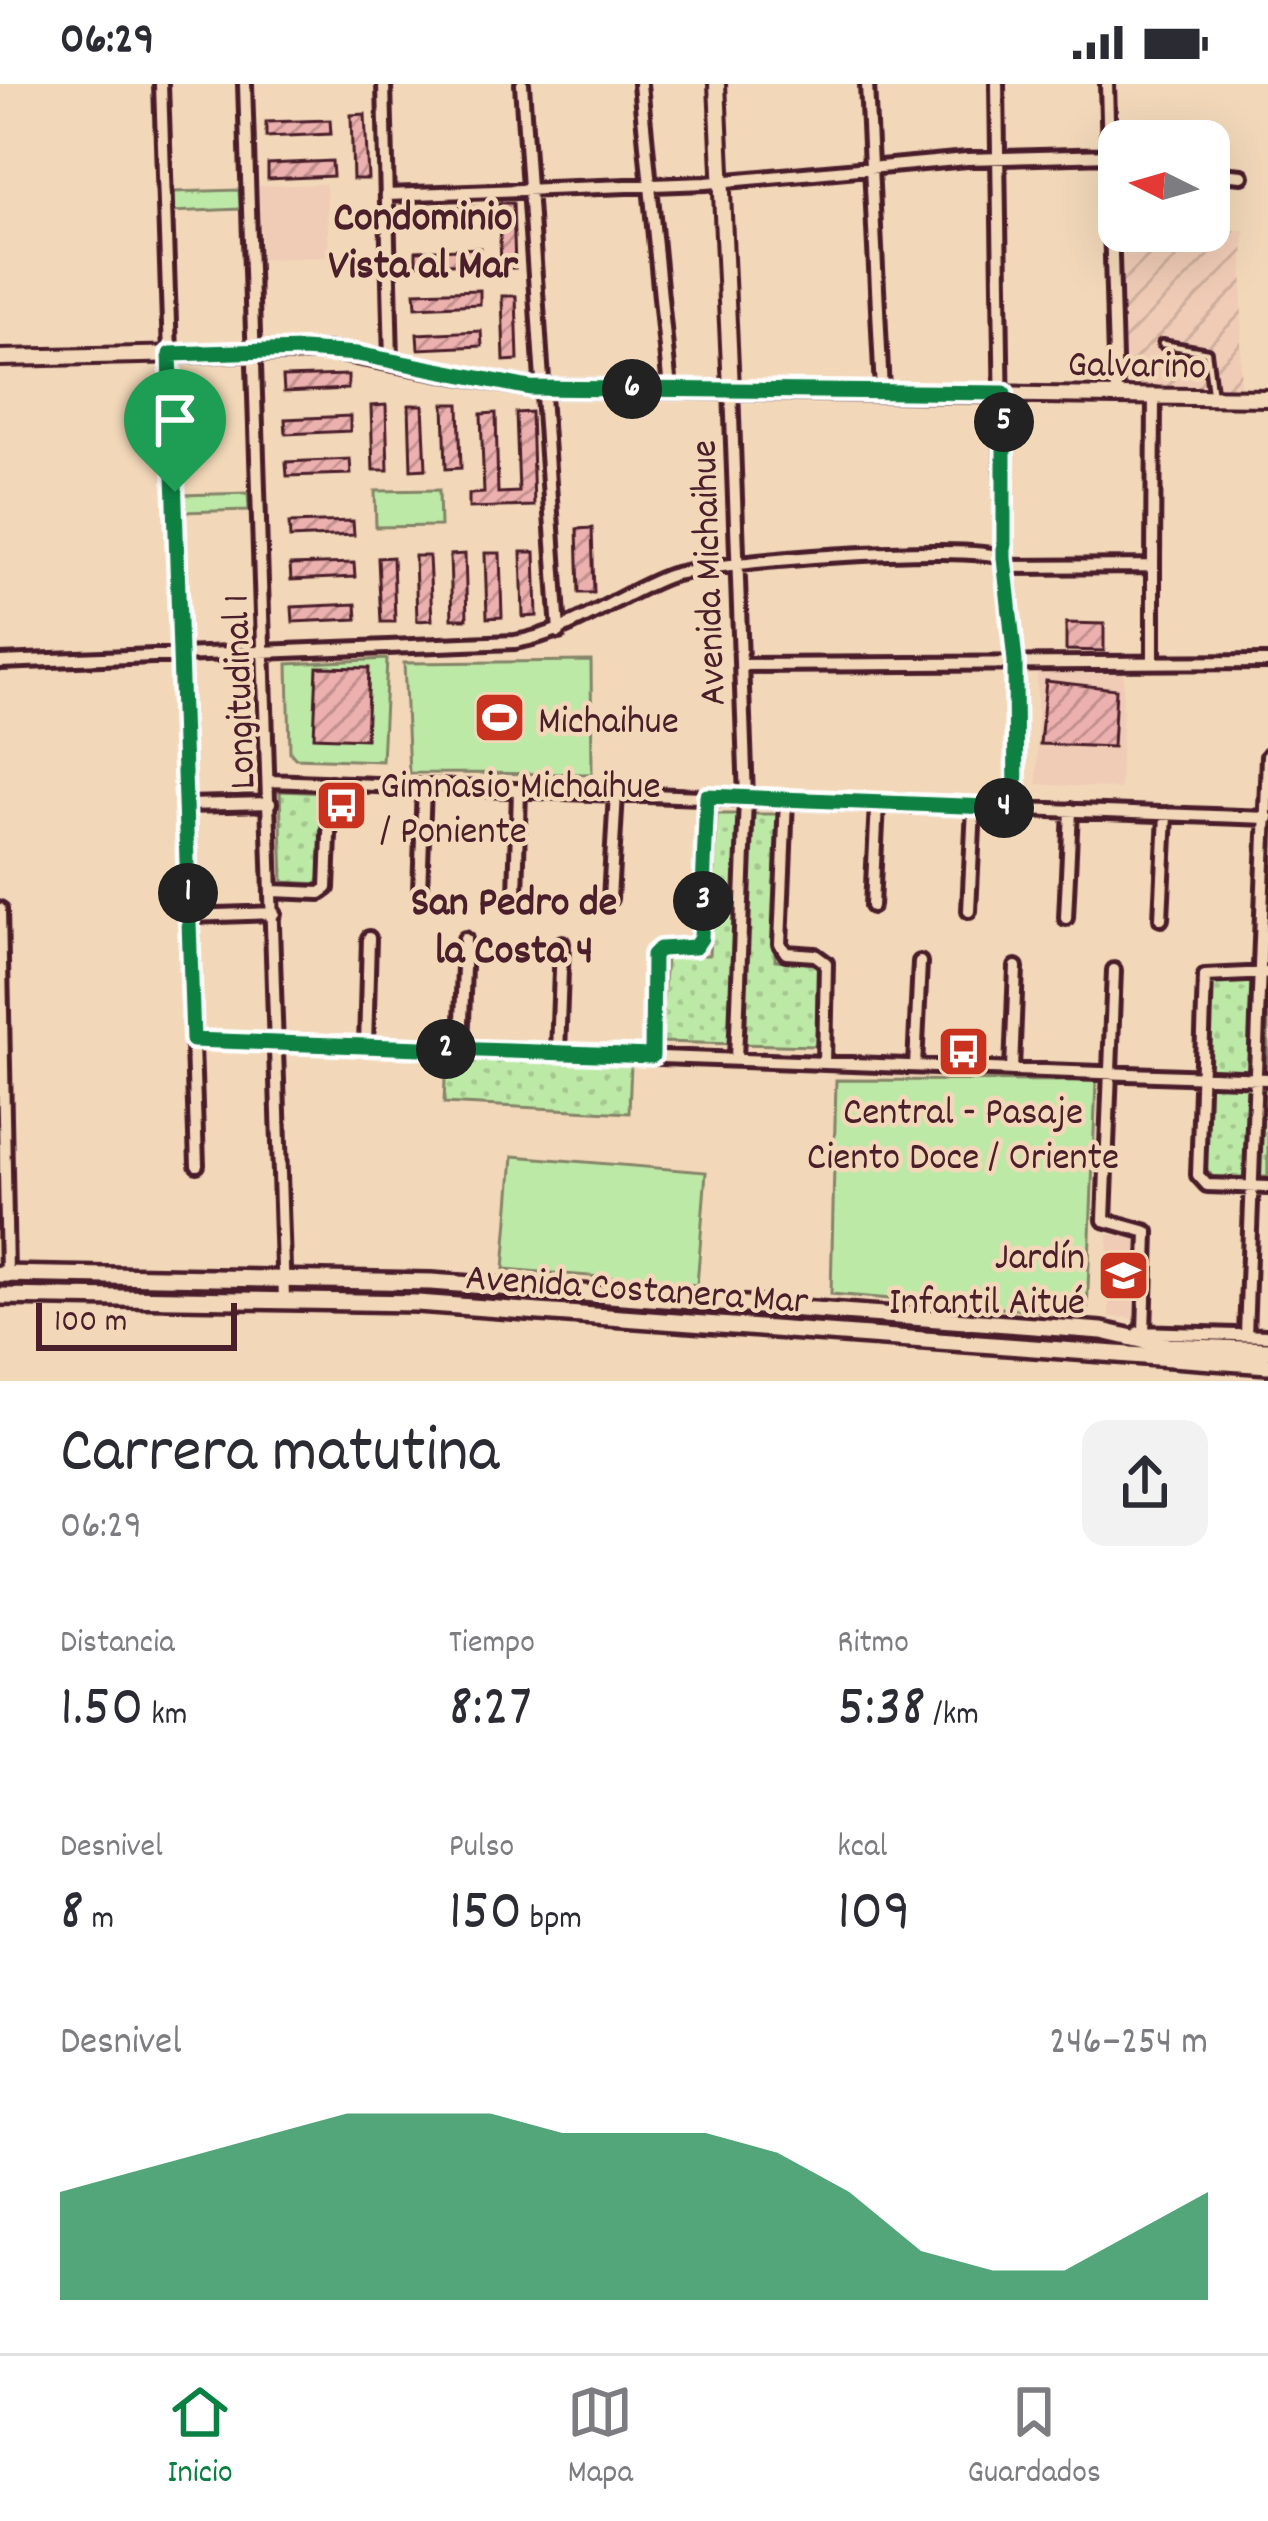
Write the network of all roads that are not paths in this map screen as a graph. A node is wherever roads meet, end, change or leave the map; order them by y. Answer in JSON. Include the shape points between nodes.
{"nodes":[{"id":1,"x":161,"y":84,"type":"edge"},
{"id":2,"x":244,"y":84,"type":"edge"},
{"id":3,"x":384,"y":84,"type":"edge"},
{"id":4,"x":522,"y":84,"type":"edge"},
{"id":5,"x":640,"y":84,"type":"edge"},
{"id":6,"x":717,"y":84,"type":"edge"},
{"id":7,"x":867,"y":84,"type":"edge"},
{"id":8,"x":997,"y":84,"type":"edge"},
{"id":9,"x":1107,"y":84,"type":"edge"},
{"id":10,"x":1109,"y":120,"type":"edge"},
{"id":11,"x":998,"y":157,"type":"junction"},
{"id":12,"x":1098,"y":161,"type":"edge"},
{"id":13,"x":869,"y":167,"type":"junction"},
{"id":14,"x":1230,"y":175,"type":"edge"},
{"id":15,"x":1242,"y":176,"type":"dead end"},
{"id":16,"x":722,"y":180,"type":"junction"},
{"id":17,"x":649,"y":186,"type":"junction"},
{"id":18,"x":530,"y":190,"type":"junction"},
{"id":19,"x":387,"y":195,"type":"junction"},
{"id":20,"x":1114,"y":252,"type":"edge"},
{"id":21,"x":1162,"y":344,"type":"dead end"},
{"id":22,"x":254,"y":351,"type":"junction"},
{"id":23,"x":170,"y":354,"type":"junction"},
{"id":24,"x":0,"y":358,"type":"edge"},
{"id":25,"x":391,"y":361,"type":"junction"},
{"id":26,"x":545,"y":389,"type":"junction"},
{"id":27,"x":670,"y":389,"type":"junction"},
{"id":28,"x":731,"y":389,"type":"junction"},
{"id":29,"x":882,"y":391,"type":"junction"},
{"id":30,"x":1004,"y":393,"type":"junction"},
{"id":31,"x":1116,"y":394,"type":"junction"},
{"id":32,"x":1154,"y":395,"type":"junction"},
{"id":33,"x":1212,"y":397,"type":"junction"},
{"id":34,"x":1268,"y":398,"type":"edge"},
{"id":35,"x":1006,"y":563,"type":"junction"},
{"id":36,"x":737,"y":565,"type":"junction"},
{"id":37,"x":1153,"y":566,"type":"junction"},
{"id":38,"x":559,"y":632,"type":"junction"},
{"id":39,"x":265,"y":652,"type":"junction"},
{"id":40,"x":181,"y":655,"type":"junction"},
{"id":41,"x":1015,"y":661,"type":"junction"},
{"id":42,"x":0,"y":662,"type":"edge"},
{"id":43,"x":1268,"y":662,"type":"edge"},
{"id":44,"x":1153,"y":663,"type":"junction"},
{"id":45,"x":741,"y":664,"type":"junction"},
{"id":46,"x":1268,"y":756,"type":"edge"},
{"id":47,"x":269,"y":781,"type":"junction"},
{"id":48,"x":331,"y":783,"type":"junction"},
{"id":49,"x":424,"y":787,"type":"junction"},
{"id":50,"x":519,"y":790,"type":"junction"},
{"id":51,"x":616,"y":793,"type":"junction"},
{"id":52,"x":707,"y":796,"type":"junction"},
{"id":53,"x":746,"y":798,"type":"junction"},
{"id":54,"x":786,"y":800,"type":"junction"},
{"id":55,"x":270,"y":803,"type":"junction"},
{"id":56,"x":878,"y":803,"type":"junction"},
{"id":57,"x":185,"y":805,"type":"junction"},
{"id":58,"x":974,"y":807,"type":"junction"},
{"id":59,"x":1016,"y":808,"type":"junction"},
{"id":60,"x":1071,"y":811,"type":"junction"},
{"id":61,"x":1166,"y":814,"type":"junction"},
{"id":62,"x":1267,"y":818,"type":"edge"},
{"id":63,"x":420,"y":890,"type":"dead end"},
{"id":64,"x":273,"y":891,"type":"junction"},
{"id":65,"x":516,"y":895,"type":"dead end"},
{"id":66,"x":610,"y":898,"type":"dead end"},
{"id":67,"x":872,"y":906,"type":"dead end"},
{"id":68,"x":0,"y":909,"type":"edge"},
{"id":69,"x":969,"y":911,"type":"dead end"},
{"id":70,"x":274,"y":913,"type":"junction"},
{"id":71,"x":189,"y":916,"type":"junction"},
{"id":72,"x":1066,"y":918,"type":"dead end"},
{"id":73,"x":1161,"y":919,"type":"dead end"},
{"id":74,"x":369,"y":938,"type":"dead end"},
{"id":75,"x":465,"y":939,"type":"dead end"},
{"id":76,"x":562,"y":944,"type":"dead end"},
{"id":77,"x":920,"y":962,"type":"dead end"},
{"id":78,"x":1016,"y":967,"type":"dead end"},
{"id":79,"x":1114,"y":970,"type":"dead end"},
{"id":80,"x":1264,"y":973,"type":"edge"},
{"id":81,"x":193,"y":1040,"type":"junction"},
{"id":82,"x":278,"y":1042,"type":"junction"},
{"id":83,"x":366,"y":1046,"type":"junction"},
{"id":84,"x":461,"y":1049,"type":"junction"},
{"id":85,"x":557,"y":1053,"type":"junction"},
{"id":86,"x":652,"y":1056,"type":"junction"},
{"id":87,"x":736,"y":1059,"type":"junction"},
{"id":88,"x":824,"y":1063,"type":"junction"},
{"id":89,"x":915,"y":1066,"type":"junction"},
{"id":90,"x":1012,"y":1070,"type":"junction"},
{"id":91,"x":1110,"y":1073,"type":"junction"},
{"id":92,"x":1201,"y":1077,"type":"junction"},
{"id":93,"x":1262,"y":1079,"type":"edge"},
{"id":94,"x":197,"y":1165,"type":"dead end"},
{"id":95,"x":1252,"y":1186,"type":"junction"},
{"id":96,"x":1268,"y":1187,"type":"edge"},
{"id":97,"x":3,"y":1274,"type":"edge"},
{"id":98,"x":284,"y":1277,"type":"junction"},
{"id":99,"x":0,"y":1296,"type":"edge"},
{"id":100,"x":284,"y":1299,"type":"junction"},
{"id":101,"x":733,"y":1304,"type":"junction"},
{"id":102,"x":731,"y":1326,"type":"junction"},
{"id":103,"x":1102,"y":1331,"type":"junction"},
{"id":104,"x":1144,"y":1332,"type":"junction"},
{"id":105,"x":1246,"y":1335,"type":"junction"},
{"id":106,"x":1268,"y":1336,"type":"edge"},
{"id":107,"x":1268,"y":1350,"type":"edge"},
{"id":108,"x":1268,"y":1365,"type":"edge"}],
"edges":[{"from":1,"to":23,"type":"street"},
{"from":2,"to":22,"type":"street","name":"Longitudinal 1"},
{"from":3,"to":19,"type":"street"},
{"from":4,"to":18,"type":"street"},
{"from":5,"to":17,"type":"street"},
{"from":6,"to":16,"type":"street","name":"Avenida Michaihue"},
{"from":7,"to":13,"type":"street"},
{"from":8,"to":11,"type":"street"},
{"from":9,"to":10,"type":"street"},
{"from":11,"to":12,"type":"street"},
{"from":11,"to":13,"type":"street"},
{"from":11,"to":30,"type":"street"},
{"from":13,"to":16,"type":"street"},
{"from":13,"to":29,"type":"street"},
{"from":14,"to":15,"type":"street"},
{"from":16,"to":17,"type":"street"},
{"from":16,"to":28,"type":"street","name":"Avenida Michaihue"},
{"from":17,"to":18,"type":"street"},
{"from":17,"to":27,"type":"street"},
{"from":18,"to":19,"type":"street"},
{"from":18,"to":26,"type":"street"},
{"from":19,"to":25,"type":"street"},
{"from":20,"to":31,"type":"street"},
{"from":21,"to":33,"type":"lane","via":[[1207,352]]},
{"from":22,"to":23,"type":"street","name":"Galvarino"},
{"from":22,"to":25,"type":"street","name":"Galvarino","via":[[328,350]]},
{"from":22,"to":39,"type":"street","name":"Longitudinal 1"},
{"from":23,"to":24,"type":"street","name":"Galvarino"},
{"from":23,"to":40,"type":"street"},
{"from":25,"to":26,"type":"street","name":"Galvarino"},
{"from":26,"to":27,"type":"street","name":"Galvarino"},
{"from":26,"to":38,"type":"street"},
{"from":27,"to":28,"type":"street","name":"Galvarino"},
{"from":28,"to":29,"type":"street","name":"Galvarino"},
{"from":28,"to":36,"type":"street","name":"Avenida Michaihue"},
{"from":29,"to":30,"type":"street","name":"Galvarino"},
{"from":30,"to":31,"type":"street","name":"Galvarino"},
{"from":30,"to":35,"type":"street"},
{"from":31,"to":32,"type":"street","name":"Galvarino"},
{"from":32,"to":33,"type":"street","name":"Galvarino"},
{"from":32,"to":37,"type":"street"},
{"from":33,"to":34,"type":"street","name":"Galvarino"},
{"from":35,"to":36,"type":"street","via":[[915,554]]},
{"from":35,"to":37,"type":"street"},
{"from":35,"to":41,"type":"street"},
{"from":36,"to":38,"type":"street","via":[[670,575]]},
{"from":36,"to":45,"type":"street","name":"Avenida Michaihue"},
{"from":37,"to":44,"type":"street"},
{"from":38,"to":39,"type":"street","via":[[515,642]]},
{"from":39,"to":40,"type":"street"},
{"from":39,"to":47,"type":"street","name":"Longitudinal 1"},
{"from":40,"to":42,"type":"street"},
{"from":40,"to":57,"type":"street"},
{"from":41,"to":44,"type":"street"},
{"from":41,"to":45,"type":"street"},
{"from":41,"to":59,"type":"street"},
{"from":43,"to":44,"type":"street"},
{"from":45,"to":53,"type":"street","name":"Avenida Michaihue"},
{"from":46,"to":62,"type":"street"},
{"from":47,"to":48,"type":"street"},
{"from":47,"to":55,"type":"street","name":"Longitudinal 1"},
{"from":48,"to":49,"type":"street"},
{"from":48,"to":64,"type":"street","via":[[327,887]]},
{"from":49,"to":50,"type":"street"},
{"from":49,"to":63,"type":"street"},
{"from":50,"to":51,"type":"street"},
{"from":50,"to":65,"type":"street"},
{"from":51,"to":52,"type":"street"},
{"from":51,"to":66,"type":"street"},
{"from":52,"to":53,"type":"street"},
{"from":52,"to":86,"type":"street","via":[[701,938],[695,947],[653,955]]},
{"from":53,"to":54,"type":"street"},
{"from":53,"to":87,"type":"street","name":"Avenida Michaihue"},
{"from":54,"to":56,"type":"street"},
{"from":54,"to":88,"type":"street","via":[[780,944],[786,953],[826,963]]},
{"from":55,"to":57,"type":"street"},
{"from":55,"to":64,"type":"street","name":"Longitudinal 1"},
{"from":56,"to":58,"type":"street"},
{"from":56,"to":67,"type":"street"},
{"from":57,"to":71,"type":"street"},
{"from":58,"to":59,"type":"street"},
{"from":58,"to":69,"type":"street"},
{"from":59,"to":60,"type":"street"},
{"from":60,"to":61,"type":"street"},
{"from":60,"to":72,"type":"street"},
{"from":61,"to":62,"type":"street"},
{"from":61,"to":73,"type":"street"},
{"from":62,"to":80,"type":"street"},
{"from":64,"to":70,"type":"street","name":"Longitudinal 1"},
{"from":68,"to":97,"type":"street"},
{"from":70,"to":71,"type":"street"},
{"from":70,"to":82,"type":"street","name":"Longitudinal 1"},
{"from":71,"to":81,"type":"street"},
{"from":74,"to":83,"type":"street"},
{"from":75,"to":84,"type":"street"},
{"from":76,"to":85,"type":"street"},
{"from":77,"to":89,"type":"street"},
{"from":78,"to":90,"type":"street"},
{"from":79,"to":91,"type":"street"},
{"from":80,"to":92,"type":"street","via":[[1204,976]]},
{"from":80,"to":93,"type":"street"},
{"from":81,"to":82,"type":"street"},
{"from":81,"to":94,"type":"street"},
{"from":82,"to":83,"type":"street"},
{"from":82,"to":98,"type":"street","name":"Longitudinal 1"},
{"from":83,"to":84,"type":"street"},
{"from":84,"to":85,"type":"street"},
{"from":85,"to":86,"type":"street"},
{"from":86,"to":87,"type":"street"},
{"from":87,"to":88,"type":"street"},
{"from":88,"to":89,"type":"street"},
{"from":89,"to":90,"type":"street"},
{"from":90,"to":91,"type":"street"},
{"from":91,"to":92,"type":"street"},
{"from":91,"to":104,"type":"street","via":[[1103,1220],[1147,1232]]},
{"from":92,"to":93,"type":"street"},
{"from":92,"to":95,"type":"street","via":[[1198,1178]]},
{"from":93,"to":95,"type":"street"},
{"from":95,"to":96,"type":"street"},
{"from":95,"to":105,"type":"street"},
{"from":97,"to":98,"type":"main road","name":"Avenida Costanera Mar"},
{"from":98,"to":100,"type":"street","name":"Longitudinal 1"},
{"from":98,"to":101,"type":"main road","name":"Avenida Costanera Mar"},
{"from":99,"to":100,"type":"main road","name":"Avenida Costanera Mar"},
{"from":100,"to":102,"type":"main road","name":"Avenida Costanera Mar"},
{"from":101,"to":102,"type":"main road"},
{"from":101,"to":103,"type":"main road","name":"Avenida Costanera Mar"},
{"from":102,"to":108,"type":"main road","name":"Avenida Costanera Mar"},
{"from":103,"to":104,"type":"street","name":"Avenida Costanera Mar"},
{"from":103,"to":107,"type":"main road","name":"Avenida Costanera Mar","via":[[1168,1346]]},
{"from":104,"to":105,"type":"street","name":"Avenida Costanera Mar"},
{"from":105,"to":106,"type":"street","name":"Avenida Costanera Mar"}]}
